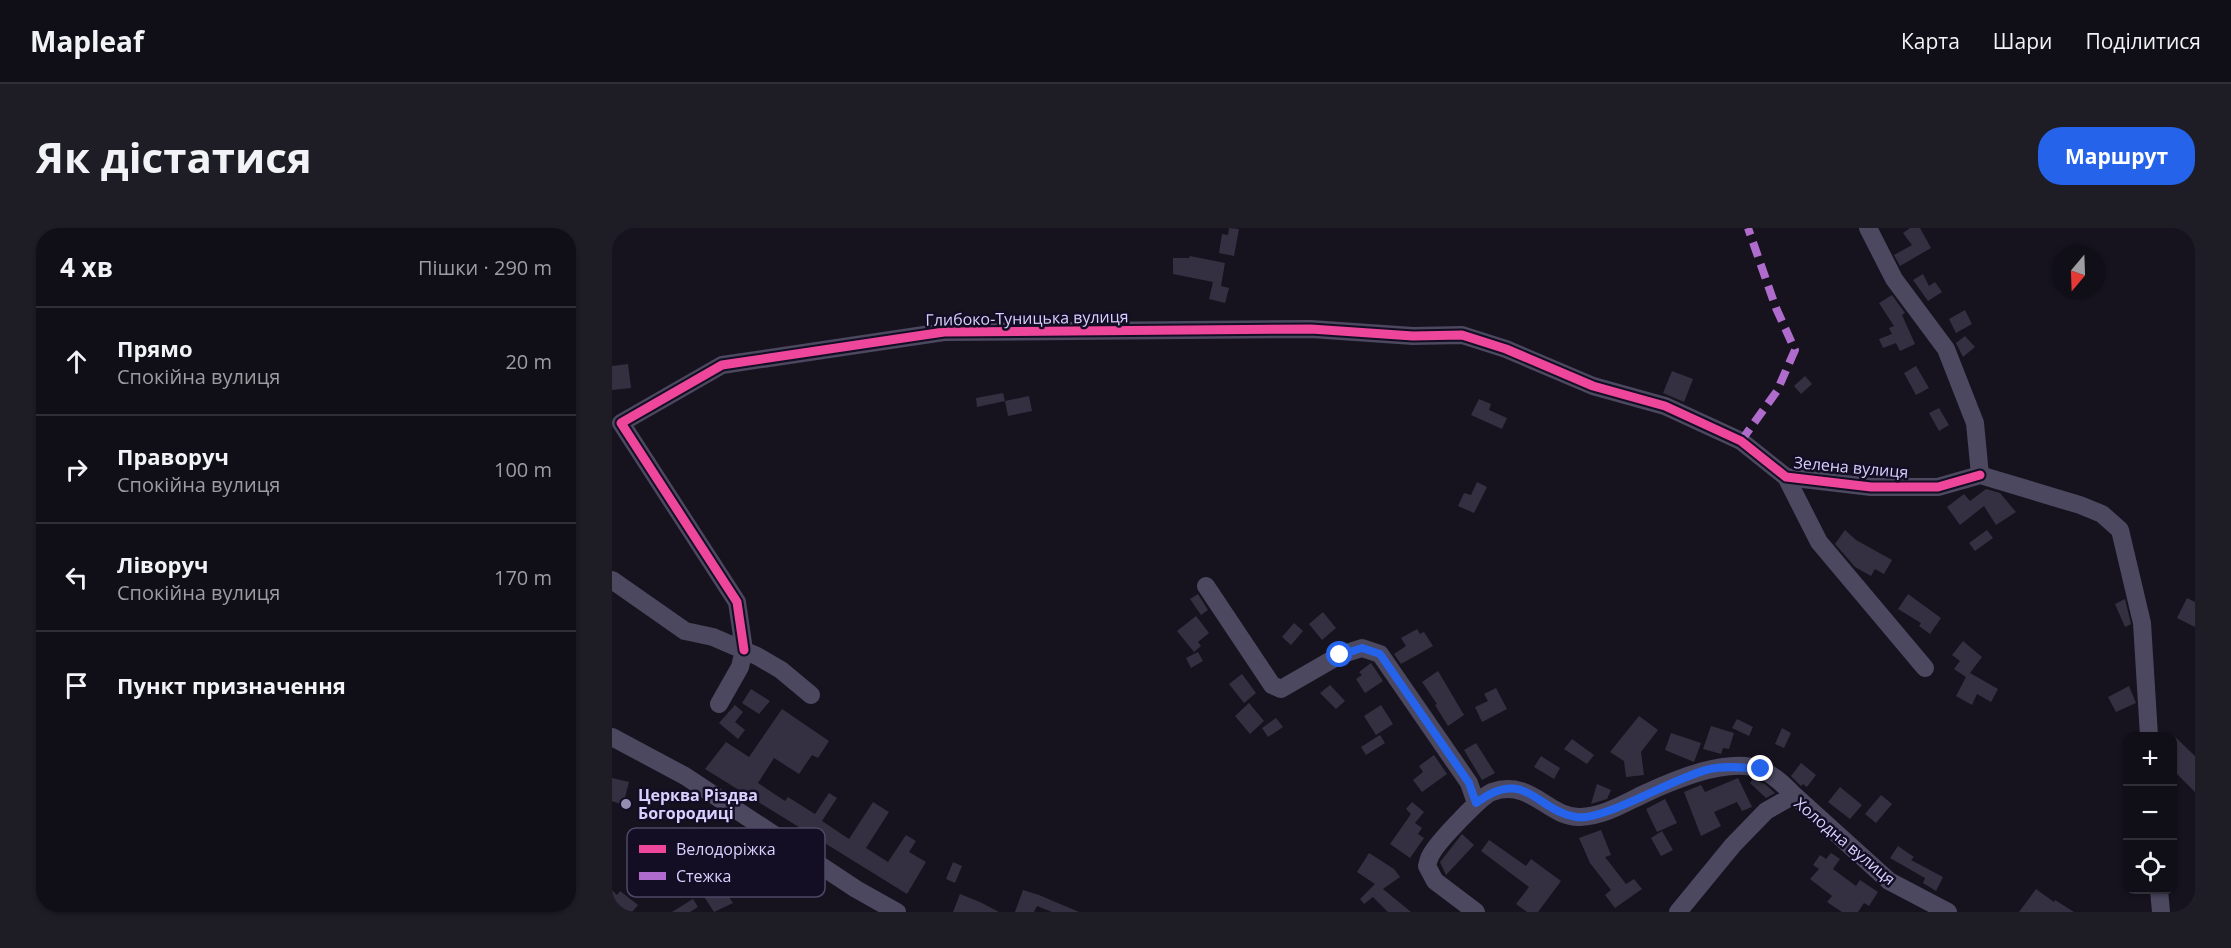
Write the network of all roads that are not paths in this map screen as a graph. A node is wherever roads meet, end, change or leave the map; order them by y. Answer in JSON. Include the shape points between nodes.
{"nodes":[{"id":1,"x":1868,"y":228,"type":"edge"},
{"id":2,"x":1665,"y":406,"type":"joint"},
{"id":3,"x":617,"y":424,"type":"edge"},
{"id":4,"x":1980,"y":475,"type":"junction"},
{"id":5,"x":1786,"y":477,"type":"junction"},
{"id":6,"x":612,"y":580,"type":"edge"},
{"id":7,"x":1206,"y":586,"type":"dead end"},
{"id":8,"x":744,"y":650,"type":"junction"},
{"id":9,"x":1925,"y":668,"type":"dead end"},
{"id":10,"x":811,"y":695,"type":"dead end"},
{"id":11,"x":719,"y":704,"type":"dead end"},
{"id":12,"x":2149,"y":732,"type":"edge"},
{"id":13,"x":612,"y":737,"type":"edge"},
{"id":14,"x":1794,"y":795,"type":"junction"},
{"id":15,"x":1476,"y":803,"type":"junction"},
{"id":16,"x":765,"y":828,"type":"edge"},
{"id":17,"x":825,"y":868,"type":"edge"},
{"id":18,"x":2159,"y":894,"type":"edge"},
{"id":19,"x":897,"y":912,"type":"edge"},
{"id":20,"x":1476,"y":912,"type":"edge"},
{"id":21,"x":1678,"y":912,"type":"edge"},
{"id":22,"x":1948,"y":912,"type":"edge"},
{"id":23,"x":2161,"y":912,"type":"edge"}],
"edges":[{"from":1,"to":4,"type":"street","via":[[1894,279],[1946,349],[1975,423]]},
{"from":2,"to":3,"type":"street","name":"Глибоко-Туницька вулиця","via":[[1593,386],[1462,335],[1311,329],[944,332],[722,365]]},
{"from":2,"to":5,"type":"street","name":"Зелена вулиця","via":[[1741,441]]},
{"from":3,"to":8,"type":"street","name":"Глибоко-Туницька вулиця","via":[[737,602]]},
{"from":4,"to":5,"type":"street","name":"Зелена вулиця","via":[[1938,487],[1871,487]]},
{"from":4,"to":12,"type":"street","via":[[2080,505],[2102,514],[2120,530],[2142,623]]},
{"from":5,"to":9,"type":"street","name":"Зелена вулиця","via":[[1819,542]]},
{"from":6,"to":8,"type":"street","via":[[686,631]]},
{"from":7,"to":15,"type":"street","via":[[1272,686],[1281,689],[1340,655],[1362,648],[1380,654],[1469,783]]},
{"from":8,"to":10,"type":"street","via":[[781,670]]},
{"from":8,"to":11,"type":"street","via":[[740,667]]},
{"from":13,"to":16,"type":"street","via":[[686,776]]},
{"from":14,"to":15,"type":"street","via":[[1761,769],[1712,768],[1592,816],[1576,817],[1513,787],[1490,792]]},
{"from":14,"to":21,"type":"street","name":"Холодна вулиця","via":[[1766,811]]},
{"from":14,"to":22,"type":"street","name":"Холодна вулиця","via":[[1890,880]]},
{"from":15,"to":20,"type":"street","via":[[1432,853],[1427,866],[1435,881]]},
{"from":17,"to":19,"type":"street"},
{"from":18,"to":23,"type":"street"}]}
